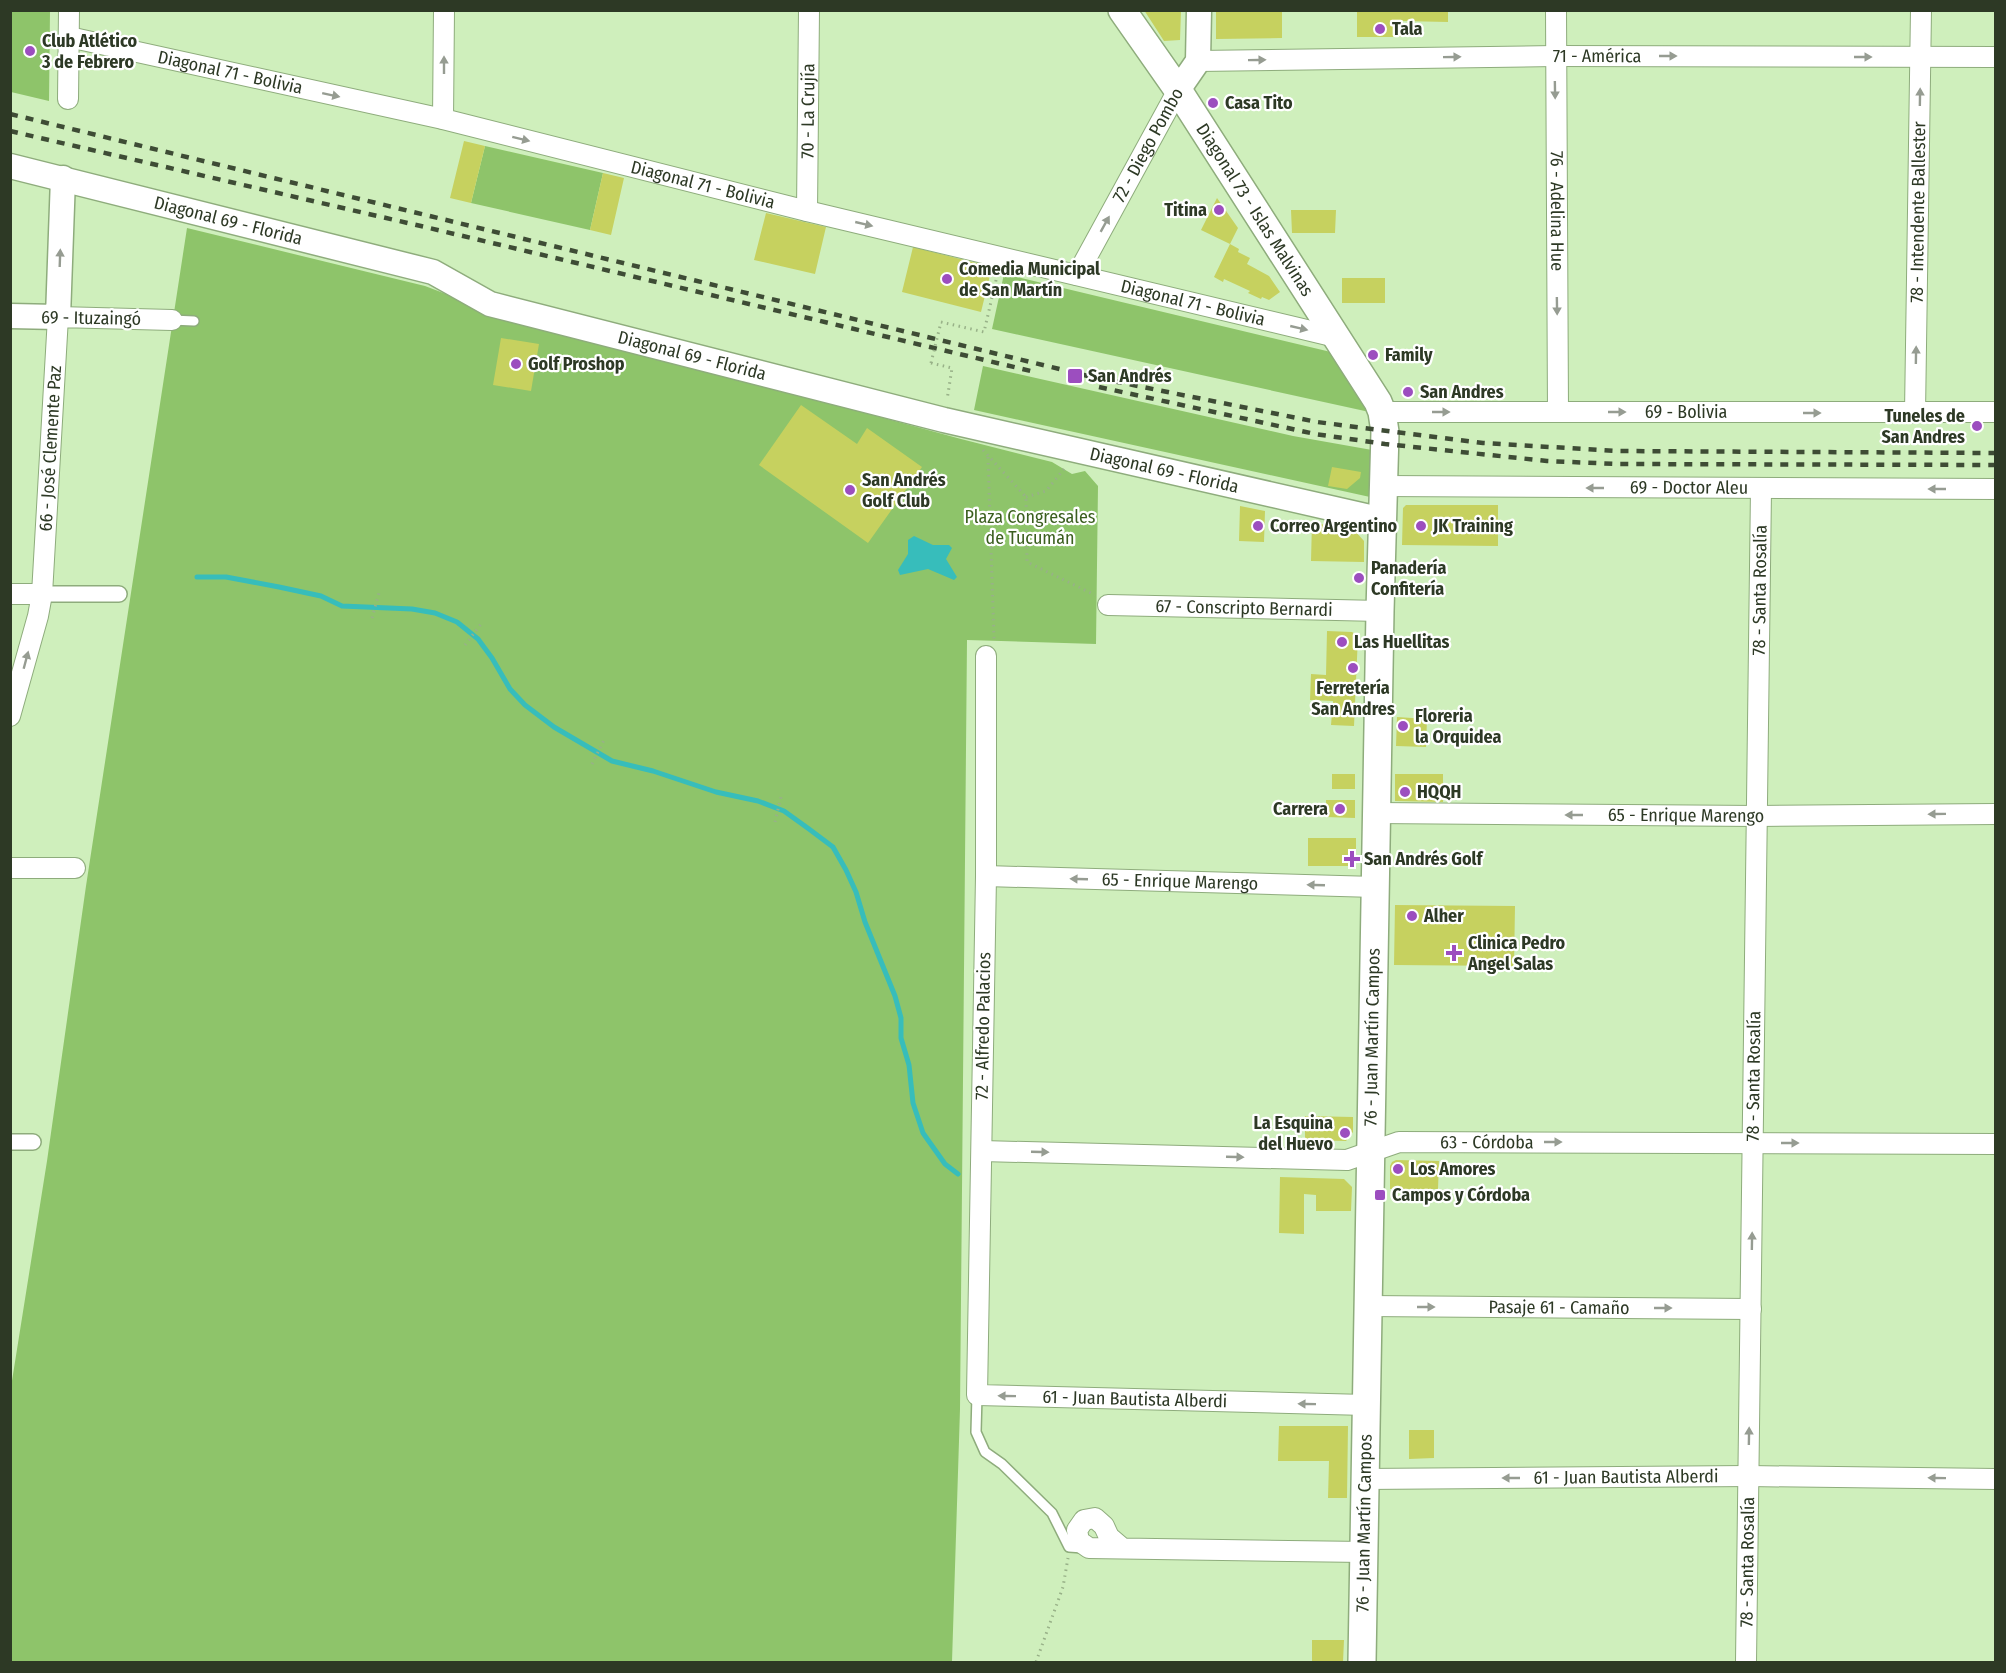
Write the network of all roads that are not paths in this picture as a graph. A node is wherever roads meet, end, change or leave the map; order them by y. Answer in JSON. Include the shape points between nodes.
{"nodes":[{"id":1,"x":69,"y":10,"type":"edge"},
{"id":2,"x":444,"y":10,"type":"edge"},
{"id":3,"x":809,"y":10,"type":"edge"},
{"id":4,"x":1122,"y":10,"type":"edge"},
{"id":5,"x":1199,"y":10,"type":"edge"},
{"id":6,"x":1556,"y":10,"type":"edge"},
{"id":7,"x":1921,"y":10,"type":"edge"},
{"id":8,"x":69,"y":37,"type":"junction"},
{"id":9,"x":1555,"y":56,"type":"junction"},
{"id":10,"x":1920,"y":57,"type":"junction"},
{"id":11,"x":1995,"y":57,"type":"edge"},
{"id":12,"x":1198,"y":61,"type":"junction"},
{"id":13,"x":1178,"y":90,"type":"junction"},
{"id":14,"x":68,"y":99,"type":"dead end"},
{"id":15,"x":443,"y":119,"type":"junction"},
{"id":16,"x":10,"y":166,"type":"edge"},
{"id":17,"x":63,"y":178,"type":"junction"},
{"id":18,"x":807,"y":211,"type":"junction"},
{"id":19,"x":1077,"y":275,"type":"junction"},
{"id":20,"x":10,"y":316,"type":"edge"},
{"id":21,"x":58,"y":317,"type":"junction"},
{"id":22,"x":172,"y":320,"type":"joint"},
{"id":23,"x":194,"y":321,"type":"dead end"},
{"id":24,"x":1336,"y":337,"type":"junction"},
{"id":25,"x":1382,"y":412,"type":"junction"},
{"id":26,"x":1558,"y":412,"type":"junction"},
{"id":27,"x":1994,"y":412,"type":"edge"},
{"id":28,"x":1915,"y":413,"type":"junction"},
{"id":29,"x":1383,"y":486,"type":"junction"},
{"id":30,"x":1761,"y":489,"type":"junction"},
{"id":31,"x":1995,"y":489,"type":"edge"},
{"id":32,"x":1383,"y":520,"type":"junction"},
{"id":33,"x":10,"y":594,"type":"edge"},
{"id":34,"x":42,"y":594,"type":"junction"},
{"id":35,"x":119,"y":594,"type":"dead end"},
{"id":36,"x":1108,"y":605,"type":"road end"},
{"id":37,"x":1380,"y":611,"type":"junction"},
{"id":38,"x":986,"y":656,"type":"road end"},
{"id":39,"x":10,"y":716,"type":"edge"},
{"id":40,"x":1376,"y":813,"type":"junction"},
{"id":41,"x":1995,"y":814,"type":"edge"},
{"id":42,"x":1757,"y":816,"type":"junction"},
{"id":43,"x":10,"y":868,"type":"edge"},
{"id":44,"x":75,"y":868,"type":"dead end"},
{"id":45,"x":986,"y":876,"type":"junction"},
{"id":46,"x":1375,"y":887,"type":"junction"},
{"id":47,"x":10,"y":1142,"type":"edge"},
{"id":48,"x":33,"y":1142,"type":"dead end"},
{"id":49,"x":1753,"y":1143,"type":"junction"},
{"id":50,"x":1995,"y":1144,"type":"edge"},
{"id":51,"x":982,"y":1151,"type":"junction"},
{"id":52,"x":1370,"y":1151,"type":"junction"},
{"id":53,"x":1367,"y":1306,"type":"junction"},
{"id":54,"x":1751,"y":1309,"type":"junction"},
{"id":55,"x":977,"y":1395,"type":"junction"},
{"id":56,"x":1366,"y":1406,"type":"junction"},
{"id":57,"x":1749,"y":1476,"type":"junction"},
{"id":58,"x":1364,"y":1479,"type":"junction"},
{"id":59,"x":1995,"y":1479,"type":"edge"},
{"id":60,"x":1079,"y":1548,"type":"junction"},
{"id":61,"x":1122,"y":1548,"type":"junction"},
{"id":62,"x":1364,"y":1552,"type":"junction"},
{"id":63,"x":1362,"y":1662,"type":"edge"},
{"id":64,"x":1746,"y":1662,"type":"edge"}],
"edges":[{"from":1,"to":8,"type":"street"},
{"from":15,"to":2,"type":"street","one_way":true},
{"from":3,"to":18,"type":"street","name":"70 - La Crujía"},
{"from":4,"to":13,"type":"main road","name":"Diagonal 73 - Islas Malvinas"},
{"from":5,"to":12,"type":"street"},
{"from":6,"to":9,"type":"street","name":"76 - Adelina Hue"},
{"from":7,"to":10,"type":"street","name":"78 - Intendente Ballester"},
{"from":8,"to":14,"type":"street"},
{"from":8,"to":15,"type":"street","name":"Diagonal 71 - Bolivia","one_way":true},
{"from":9,"to":10,"type":"street","name":"71 - América","one_way":true},
{"from":12,"to":9,"type":"street","name":"71 - América","one_way":true},
{"from":9,"to":26,"type":"street","name":"76 - Adelina Hue","one_way":true},
{"from":10,"to":11,"type":"street","name":"71 - América"},
{"from":28,"to":10,"type":"street","name":"78 - Intendente Ballester","one_way":true},
{"from":12,"to":13,"type":"street","name":"72 - Diego Pombo"},
{"from":19,"to":13,"type":"street","name":"72 - Diego Pombo","one_way":true},
{"from":13,"to":24,"type":"main road","name":"Diagonal 73 - Islas Malvinas"},
{"from":15,"to":18,"type":"street","name":"Diagonal 71 - Bolivia","one_way":true},
{"from":16,"to":17,"type":"street","name":"Diagonal 69 - Florida"},
{"from":21,"to":17,"type":"street","name":"66 - José Clemente Paz","one_way":true},
{"from":17,"to":32,"type":"street","name":"Diagonal 69 - Florida","via":[[433,272],[490,304],[944,420]]},
{"from":18,"to":19,"type":"street","name":"Diagonal 71 - Bolivia","one_way":true},
{"from":19,"to":24,"type":"street","name":"Diagonal 71 - Bolivia","one_way":true},
{"from":20,"to":21,"type":"street","name":"69 - Ituzaingó"},
{"from":21,"to":22,"type":"street","name":"69 - Ituzaingó"},
{"from":21,"to":34,"type":"street","name":"66 - José Clemente Paz"},
{"from":22,"to":23,"type":"lane"},
{"from":24,"to":25,"type":"main road","name":"Diagonal 73 - Islas Malvinas"},
{"from":25,"to":26,"type":"street","name":"69 - Bolivia","one_way":true},
{"from":25,"to":29,"type":"main road","name":"76 - Juan Martín Campos"},
{"from":26,"to":28,"type":"street","name":"69 - Bolivia","one_way":true},
{"from":27,"to":28,"type":"street","name":"69 - Bolivia"},
{"from":30,"to":29,"type":"street","name":"69 - Doctor Aleu","one_way":true},
{"from":29,"to":32,"type":"main road","name":"76 - Juan Martín Campos"},
{"from":31,"to":30,"type":"street","name":"69 - Doctor Aleu","one_way":true},
{"from":30,"to":42,"type":"street","name":"78 - Santa Rosalía"},
{"from":32,"to":37,"type":"main road","name":"76 - Juan Martín Campos"},
{"from":33,"to":34,"type":"street"},
{"from":34,"to":35,"type":"street"},
{"from":39,"to":34,"type":"street","name":"66 - José Clemente Paz","one_way":true},
{"from":36,"to":37,"type":"street","name":"67 - Conscripto Bernardi"},
{"from":37,"to":40,"type":"main road","name":"76 - Juan Martín Campos"},
{"from":38,"to":45,"type":"street","name":"72 - Alfredo Palacios"},
{"from":42,"to":40,"type":"street","name":"65 - Enrique Marengo","one_way":true},
{"from":40,"to":46,"type":"main road","name":"76 - Juan Martín Campos"},
{"from":41,"to":42,"type":"street","name":"65 - Enrique Marengo","one_way":true},
{"from":42,"to":49,"type":"street","name":"78 - Santa Rosalía"},
{"from":43,"to":44,"type":"street"},
{"from":46,"to":45,"type":"street","name":"65 - Enrique Marengo","one_way":true},
{"from":45,"to":51,"type":"street","name":"72 - Alfredo Palacios"},
{"from":46,"to":52,"type":"main road","name":"76 - Juan Martín Campos"},
{"from":47,"to":48,"type":"street"},
{"from":49,"to":50,"type":"street","name":"63 - Córdoba","one_way":true},
{"from":52,"to":49,"type":"street","name":"63 - Córdoba","one_way":true,"via":[[1400,1142]]},
{"from":54,"to":49,"type":"street","name":"78 - Santa Rosalía","one_way":true},
{"from":51,"to":52,"type":"street","name":"63 - Córdoba","one_way":true,"via":[[1347,1160]]},
{"from":51,"to":55,"type":"street","name":"72 - Alfredo Palacios"},
{"from":52,"to":53,"type":"main road","name":"76 - Juan Martín Campos"},
{"from":53,"to":54,"type":"street","name":"Pasaje 61 - Camaño","one_way":true},
{"from":53,"to":56,"type":"main road","name":"76 - Juan Martín Campos"},
{"from":57,"to":54,"type":"street","name":"78 - Santa Rosalía","one_way":true},
{"from":56,"to":55,"type":"street","name":"61 - Juan Bautista Alberdi","one_way":true},
{"from":55,"to":60,"type":"lane","via":[[976,1432],[985,1452],[1052,1513]]},
{"from":56,"to":58,"type":"main road","name":"76 - Juan Martín Campos"},
{"from":57,"to":58,"type":"street","name":"61 - Juan Bautista Alberdi","one_way":true},
{"from":59,"to":57,"type":"street","name":"61 - Juan Bautista Alberdi","one_way":true},
{"from":57,"to":64,"type":"street","name":"78 - Santa Rosalía"},
{"from":58,"to":62,"type":"main road","name":"76 - Juan Martín Campos"},
{"from":60,"to":61,"type":"street"},
{"from":60,"to":61,"type":"street","via":[[1077,1530],[1084,1520],[1095,1518]]},
{"from":61,"to":62,"type":"street"},
{"from":62,"to":63,"type":"main road","name":"76 - Juan Martín Campos"}]}
